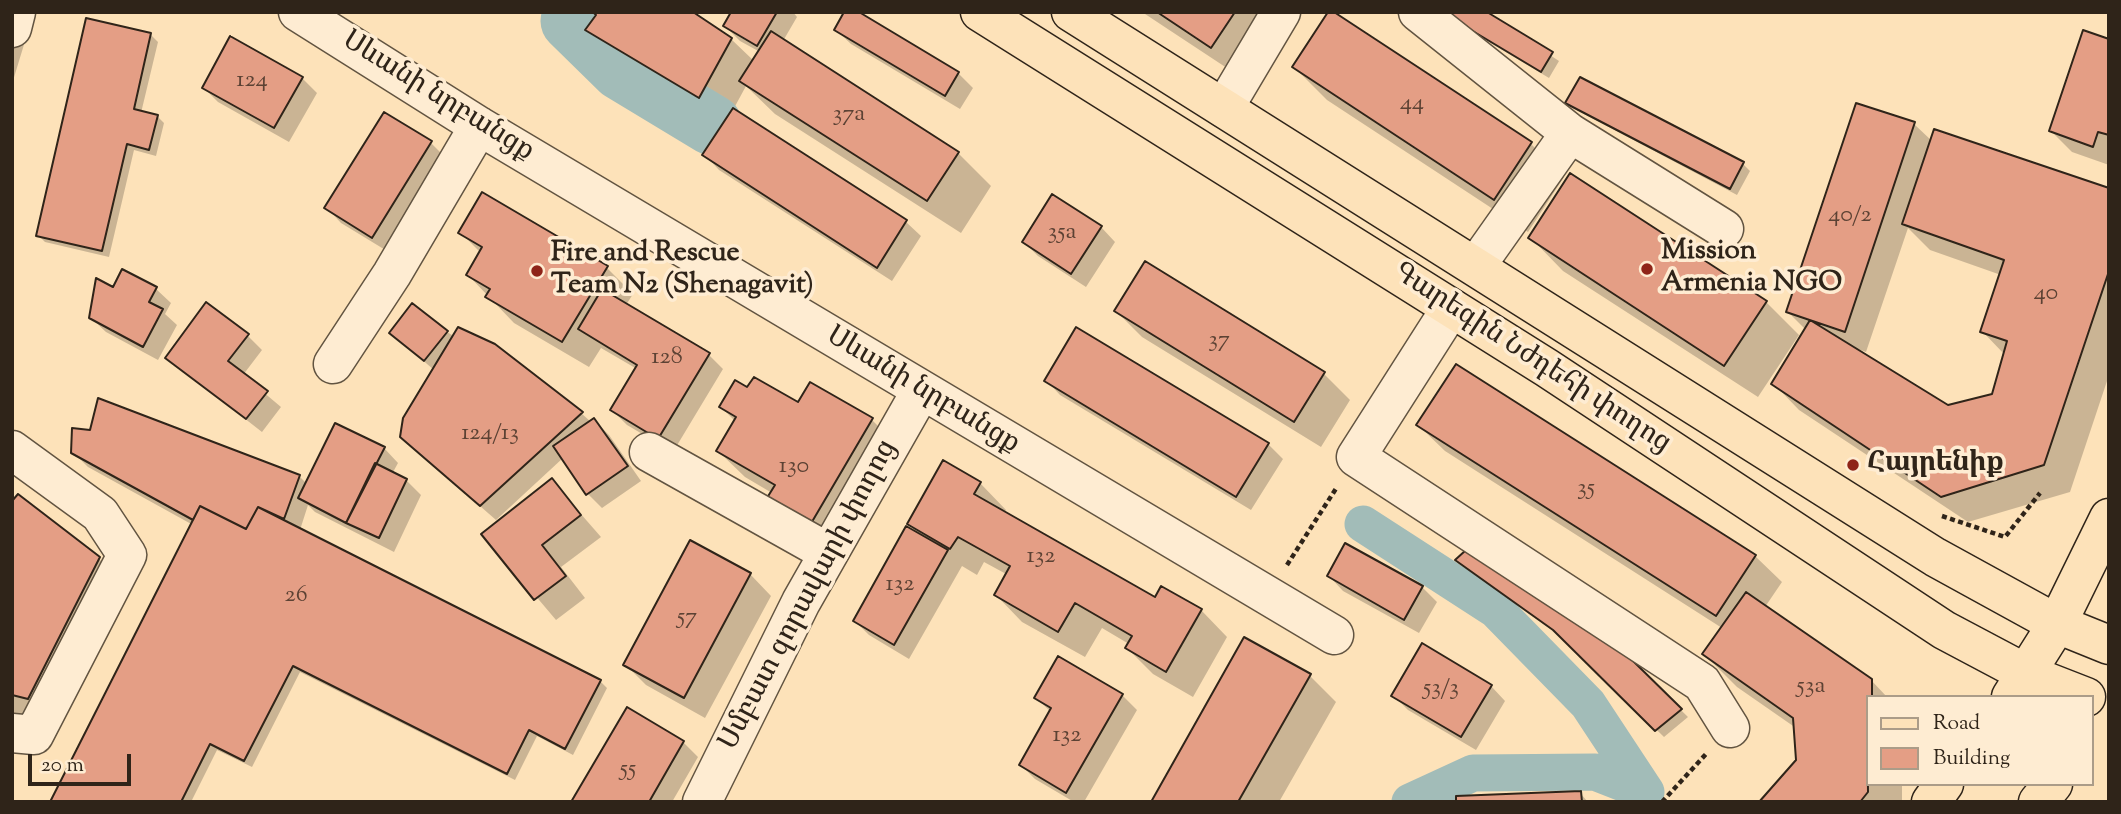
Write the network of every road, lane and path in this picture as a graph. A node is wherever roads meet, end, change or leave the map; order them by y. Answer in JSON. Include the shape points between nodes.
{"nodes":[{"id":1,"x":16,"y":12,"type":"edge"},
{"id":2,"x":298,"y":12,"type":"edge"},
{"id":3,"x":981,"y":12,"type":"edge"},
{"id":4,"x":1071,"y":12,"type":"edge"},
{"id":5,"x":1281,"y":12,"type":"edge"},
{"id":6,"x":1418,"y":12,"type":"edge"},
{"id":7,"x":12,"y":28,"type":"edge"},
{"id":8,"x":1224,"y":108,"type":"junction"},
{"id":9,"x":479,"y":126,"type":"junction"},
{"id":10,"x":1570,"y":133,"type":"junction"},
{"id":11,"x":1724,"y":229,"type":"dead end"},
{"id":12,"x":1476,"y":266,"type":"junction"},
{"id":13,"x":1451,"y":308,"type":"junction"},
{"id":14,"x":333,"y":364,"type":"dead end"},
{"id":15,"x":920,"y":391,"type":"junction"},
{"id":16,"x":12,"y":450,"type":"edge"},
{"id":17,"x":649,"y":452,"type":"dead end"},
{"id":18,"x":1356,"y":457,"type":"junction"},
{"id":19,"x":2040,"y":493,"type":"dead end"},
{"id":20,"x":2109,"y":518,"type":"edge"},
{"id":21,"x":1950,"y":519,"type":"dead end"},
{"id":22,"x":829,"y":553,"type":"junction"},
{"id":23,"x":1267,"y":596,"type":"junction"},
{"id":24,"x":2057,"y":624,"type":"junction"},
{"id":25,"x":1334,"y":635,"type":"dead end"},
{"id":26,"x":2109,"y":645,"type":"edge"},
{"id":27,"x":2019,"y":685,"type":"edge"},
{"id":28,"x":2061,"y":695,"type":"edge"},
{"id":29,"x":1730,"y":728,"type":"joint"},
{"id":30,"x":12,"y":733,"type":"edge"},
{"id":31,"x":1943,"y":786,"type":"edge"},
{"id":32,"x":2051,"y":786,"type":"edge"},
{"id":33,"x":702,"y":802,"type":"edge"},
{"id":34,"x":1662,"y":802,"type":"edge"},
{"id":35,"x":1931,"y":802,"type":"edge"},
{"id":36,"x":2038,"y":802,"type":"edge"}],
"edges":[{"from":1,"to":7,"type":"street"},
{"from":2,"to":9,"type":"street","name":"Սևանի նրբանցք"},
{"from":3,"to":13,"type":"main road","name":"Գարեգին Նժդեհի փողոց"},
{"from":4,"to":8,"type":"main road","name":"Գարեգին Նժդեհի փողոց"},
{"from":5,"to":8,"type":"street"},
{"from":6,"to":10,"type":"street"},
{"from":8,"to":12,"type":"main road","name":"Գարեգին Նժդեհի փողոց"},
{"from":9,"to":14,"type":"street"},
{"from":9,"to":15,"type":"street","name":"Սևանի նրբանցք"},
{"from":10,"to":11,"type":"street"},
{"from":10,"to":12,"type":"street"},
{"from":12,"to":24,"type":"main road","name":"Գարեգին Նժդեհի փողոց","via":[[1935,557]]},
{"from":13,"to":18,"type":"street"},
{"from":13,"to":27,"type":"main road","name":"Գարեգին Նժդեհի փողոց","via":[[1855,569]]},
{"from":15,"to":22,"type":"street","name":"Սմբատ զորավարի փողոց"},
{"from":15,"to":23,"type":"street","name":"Սևանի նրբանցք"},
{"from":16,"to":30,"type":"street","via":[[100,514],[127,555],[34,735]]},
{"from":17,"to":22,"type":"street"},
{"from":18,"to":23,"type":"path"},
{"from":18,"to":29,"type":"street","via":[[1702,682]]},
{"from":19,"to":21,"type":"path","via":[[2005,537]]},
{"from":20,"to":24,"type":"main road"},
{"from":22,"to":33,"type":"street","name":"Սմբատ զորավարի փողոց"},
{"from":23,"to":25,"type":"street","name":"Սևանի նրբանցք"},
{"from":24,"to":26,"type":"main road","name":"Գարեգին Նժդեհի փողոց"},
{"from":24,"to":27,"type":"main road"},
{"from":27,"to":28,"type":"main road","name":"Գարեգին Նժդեհի փողոց"},
{"from":29,"to":34,"type":"path"},
{"from":31,"to":35,"type":"main road"},
{"from":32,"to":36,"type":"main road"}]}
